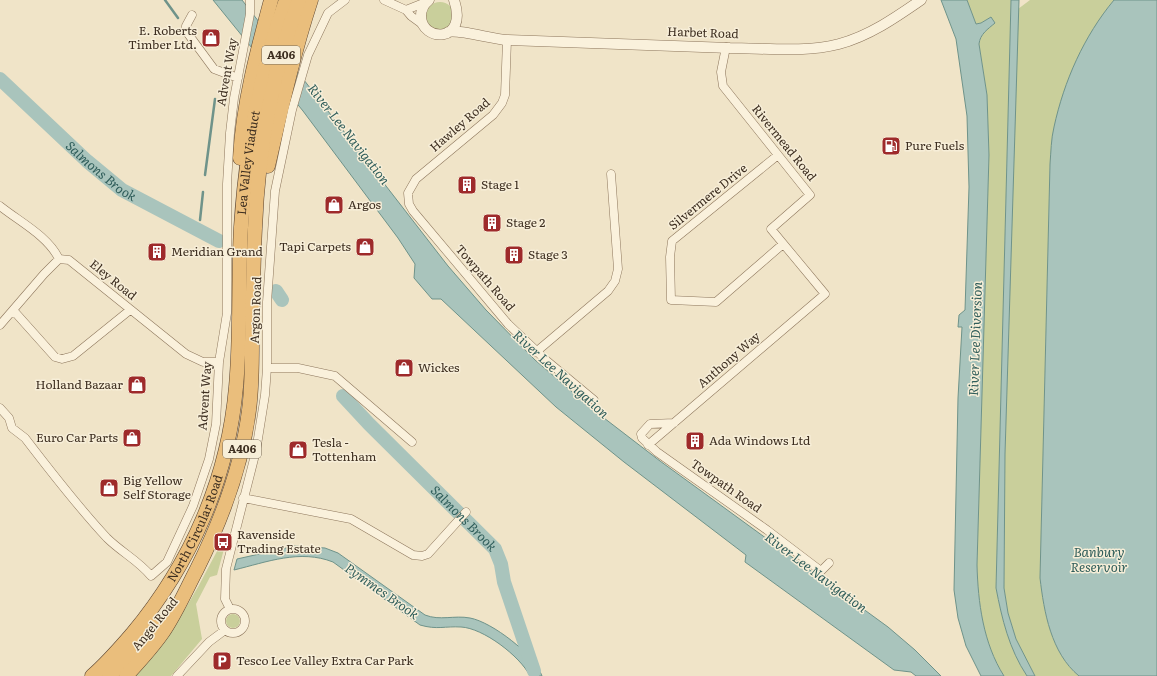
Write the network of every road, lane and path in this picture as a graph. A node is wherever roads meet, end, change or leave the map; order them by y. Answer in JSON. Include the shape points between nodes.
{"nodes":[{"id":1,"x":250,"y":0,"type":"edge"},
{"id":2,"x":271,"y":0,"type":"edge"},
{"id":3,"x":286,"y":0,"type":"edge"},
{"id":4,"x":299,"y":0,"type":"edge"},
{"id":5,"x":311,"y":0,"type":"edge"},
{"id":6,"x":345,"y":0,"type":"edge"},
{"id":7,"x":384,"y":0,"type":"edge"},
{"id":8,"x":450,"y":0,"type":"edge"},
{"id":9,"x":454,"y":0,"type":"edge"},
{"id":10,"x":921,"y":0,"type":"edge"},
{"id":11,"x":428,"y":1,"type":"edge"},
{"id":12,"x":406,"y":10,"type":"junction"},
{"id":13,"x":458,"y":13,"type":"junction"},
{"id":14,"x":192,"y":15,"type":"dead end"},
{"id":15,"x":422,"y":24,"type":"junction"},
{"id":16,"x":448,"y":32,"type":"junction"},
{"id":17,"x":472,"y":34,"type":"junction"},
{"id":18,"x":507,"y":40,"type":"junction"},
{"id":19,"x":726,"y":48,"type":"junction"},
{"id":20,"x":301,"y":51,"type":"junction"},
{"id":21,"x":238,"y":78,"type":"junction"},
{"id":22,"x":253,"y":95,"type":"junction"},
{"id":23,"x":778,"y":155,"type":"junction"},
{"id":24,"x":611,"y":174,"type":"dead end"},
{"id":25,"x":408,"y":193,"type":"joint"},
{"id":26,"x":0,"y":206,"type":"edge"},
{"id":27,"x":248,"y":227,"type":"junction"},
{"id":28,"x":783,"y":244,"type":"junction"},
{"id":29,"x":59,"y":259,"type":"junction"},
{"id":30,"x":825,"y":294,"type":"joint"},
{"id":31,"x":13,"y":310,"type":"junction"},
{"id":32,"x":130,"y":310,"type":"junction"},
{"id":33,"x":253,"y":321,"type":"joint"},
{"id":34,"x":0,"y":325,"type":"edge"},
{"id":35,"x":239,"y":329,"type":"joint"},
{"id":36,"x":536,"y":352,"type":"junction"},
{"id":37,"x":219,"y":362,"type":"junction"},
{"id":38,"x":267,"y":368,"type":"junction"},
{"id":39,"x":594,"y":400,"type":"dead end"},
{"id":40,"x":0,"y":408,"type":"edge"},
{"id":41,"x":674,"y":423,"type":"junction"},
{"id":42,"x":412,"y":442,"type":"dead end"},
{"id":43,"x":648,"y":445,"type":"junction"},
{"id":44,"x":243,"y":498,"type":"junction"},
{"id":45,"x":464,"y":514,"type":"dead end"},
{"id":46,"x":828,"y":563,"type":"dead end"},
{"id":47,"x":197,"y":569,"type":"junction"},
{"id":48,"x":230,"y":609,"type":"junction"},
{"id":49,"x":225,"y":630,"type":"junction"},
{"id":50,"x":125,"y":641,"type":"junction"},
{"id":51,"x":81,"y":676,"type":"edge"},
{"id":52,"x":92,"y":676,"type":"edge"},
{"id":53,"x":109,"y":676,"type":"edge"},
{"id":54,"x":126,"y":676,"type":"edge"},
{"id":55,"x":177,"y":676,"type":"edge"}],
"edges":[{"from":1,"to":21,"type":"street","name":"Advent Way","via":[[250,14]]},
{"from":2,"to":22,"type":"highway"},
{"from":3,"to":22,"type":"highway","name":"Lea Valley Viaduct","number":"A406"},
{"from":4,"to":27,"type":"highway","name":"Lea Valley Viaduct","number":"A406","via":[[285,39],[267,111]]},
{"from":5,"to":20,"type":"highway"},
{"from":6,"to":20,"type":"street","name":"Argon Road","via":[[328,13]]},
{"from":7,"to":12,"type":"street"},
{"from":8,"to":13,"type":"street"},
{"from":9,"to":13,"type":"street"},
{"from":10,"to":19,"type":"street","name":"Harbet Road","via":[[868,34],[839,44],[810,48]]},
{"from":11,"to":12,"type":"street"},
{"from":11,"to":15,"type":"street","via":[[421,12]]},
{"from":12,"to":15,"type":"street"},
{"from":13,"to":16,"type":"street","via":[[454,28]]},
{"from":13,"to":17,"type":"street","via":[[459,21]]},
{"from":14,"to":21,"type":"street","via":[[186,31],[214,69]]},
{"from":15,"to":16,"type":"street","name":"Harbet Road","via":[[431,33]]},
{"from":16,"to":17,"type":"street","name":"Harbet Road","via":[[454,30]]},
{"from":17,"to":18,"type":"street","name":"Harbet Road"},
{"from":18,"to":19,"type":"street","name":"Harbet Road"},
{"from":18,"to":25,"type":"street","name":"Hawley Road","via":[[505,95],[498,110],[416,179]]},
{"from":19,"to":23,"type":"street","name":"Rivermead Road","via":[[721,72],[723,86]]},
{"from":20,"to":27,"type":"highway","via":[[276,122]]},
{"from":20,"to":38,"type":"street","name":"Argon Road","via":[[275,192],[267,302]]},
{"from":21,"to":37,"type":"street","name":"Advent Way","via":[[232,114],[227,184],[228,313]]},
{"from":22,"to":27,"type":"highway","via":[[244,112],[240,160]]},
{"from":23,"to":28,"type":"street","name":"Rivermead Road","via":[[810,196],[771,229]]},
{"from":23,"to":28,"type":"street","name":"Silvermere Drive","via":[[672,241],[671,300],[716,302]]},
{"from":24,"to":36,"type":"street","via":[[618,269],[615,281],[608,291]]},
{"from":25,"to":36,"type":"street","name":"Towpath Road","via":[[413,211],[440,245],[508,324]]},
{"from":26,"to":29,"type":"street","via":[[46,241],[55,250]]},
{"from":27,"to":33,"type":"highway","name":"Lea Valley Viaduct","number":"A406"},
{"from":27,"to":35,"type":"highway","name":"Lea Valley Viaduct","number":"A406"},
{"from":28,"to":30,"type":"street","name":"Rivermead Road"},
{"from":29,"to":31,"type":"street"},
{"from":29,"to":32,"type":"street","name":"Eley Road","via":[[70,260]]},
{"from":30,"to":41,"type":"street","name":"Anthony Way"},
{"from":31,"to":32,"type":"street","via":[[55,357],[62,359],[73,356]]},
{"from":31,"to":34,"type":"street"},
{"from":32,"to":37,"type":"street","name":"Eley Road","via":[[196,360]]},
{"from":33,"to":47,"type":"highway","name":"North Circular Road","number":"A406","via":[[252,382],[240,458],[213,538]]},
{"from":35,"to":50,"type":"highway","name":"North Circular Road","number":"A406","via":[[232,420],[214,494],[203,522],[176,573]]},
{"from":36,"to":39,"type":"street","name":"Towpath Road"},
{"from":37,"to":40,"type":"street","name":"Advent Way","via":[[216,424],[202,482],[169,558],[160,570],[151,576],[107,538],[25,438],[12,428],[9,418]]},
{"from":38,"to":42,"type":"street","via":[[298,368],[335,376]]},
{"from":38,"to":44,"type":"street","name":"Argon Road","via":[[256,451]]},
{"from":41,"to":43,"type":"street","name":"Anthony Way"},
{"from":41,"to":43,"type":"street","via":[[650,424],[645,428],[641,434]]},
{"from":43,"to":46,"type":"street","name":"Towpath Road","via":[[821,571]]},
{"from":44,"to":45,"type":"street","via":[[351,519],[417,556],[428,554]]},
{"from":44,"to":48,"type":"street","name":"Argon Road","via":[[225,578],[225,599]]},
{"from":47,"to":53,"type":"highway","name":"Angel Road","number":"A406","via":[[153,630]]},
{"from":47,"to":54,"type":"highway","number":"A406","via":[[163,632]]},
{"from":48,"to":49,"type":"street","via":[[221,620]]},
{"from":48,"to":49,"type":"street","via":[[237,609],[243,613],[246,623],[239,632],[232,634]]},
{"from":49,"to":55,"type":"street"},
{"from":50,"to":51,"type":"highway"},
{"from":50,"to":52,"type":"highway","name":"Angel Road","number":"A406"}]}
